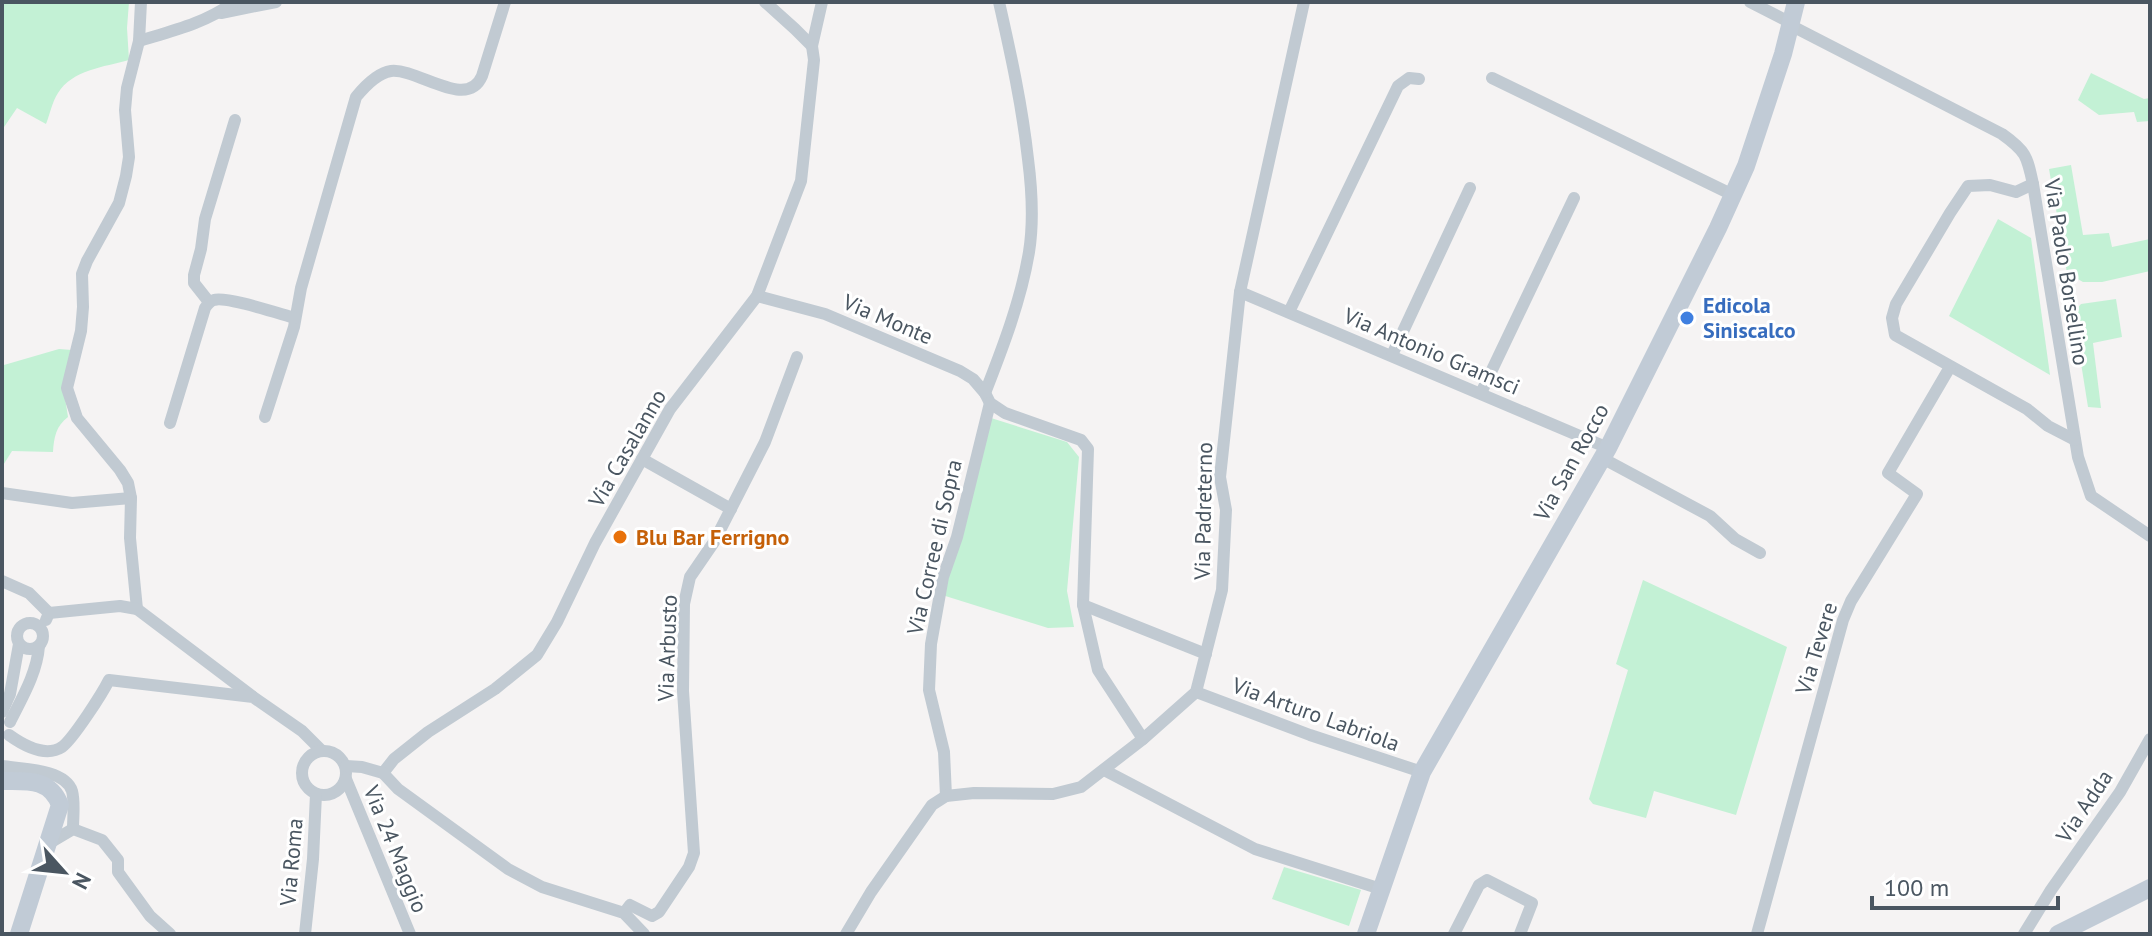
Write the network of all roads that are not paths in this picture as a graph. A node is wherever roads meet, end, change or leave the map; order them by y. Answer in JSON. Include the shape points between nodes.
{"nodes":[{"id":1,"x":141,"y":2,"type":"edge"},
{"id":2,"x":234,"y":2,"type":"edge"},
{"id":3,"x":276,"y":2,"type":"edge"},
{"id":4,"x":505,"y":2,"type":"edge"},
{"id":5,"x":765,"y":2,"type":"edge"},
{"id":6,"x":822,"y":2,"type":"edge"},
{"id":7,"x":999,"y":2,"type":"edge"},
{"id":8,"x":1304,"y":2,"type":"edge"},
{"id":9,"x":1750,"y":2,"type":"edge"},
{"id":10,"x":1796,"y":2,"type":"edge"},
{"id":11,"x":218,"y":14,"type":"junction"},
{"id":12,"x":1791,"y":24,"type":"junction"},
{"id":13,"x":139,"y":41,"type":"junction"},
{"id":14,"x":812,"y":46,"type":"junction"},
{"id":15,"x":1492,"y":78,"type":"dead end"},
{"id":16,"x":1419,"y":79,"type":"dead end"},
{"id":17,"x":235,"y":120,"type":"dead end"},
{"id":18,"x":2033,"y":184,"type":"junction"},
{"id":19,"x":1470,"y":188,"type":"dead end"},
{"id":20,"x":1733,"y":195,"type":"junction"},
{"id":21,"x":1574,"y":198,"type":"dead end"},
{"id":22,"x":1240,"y":292,"type":"junction"},
{"id":23,"x":757,"y":296,"type":"junction"},
{"id":24,"x":209,"y":302,"type":"junction"},
{"id":25,"x":1289,"y":312,"type":"junction"},
{"id":26,"x":295,"y":318,"type":"junction"},
{"id":27,"x":1392,"y":355,"type":"junction"},
{"id":28,"x":797,"y":357,"type":"dead end"},
{"id":29,"x":1950,"y":367,"type":"junction"},
{"id":30,"x":1481,"y":393,"type":"junction"},
{"id":31,"x":987,"y":398,"type":"junction"},
{"id":32,"x":265,"y":417,"type":"dead end"},
{"id":33,"x":170,"y":423,"type":"dead end"},
{"id":34,"x":2075,"y":440,"type":"junction"},
{"id":35,"x":1605,"y":453,"type":"junction"},
{"id":36,"x":642,"y":459,"type":"junction"},
{"id":37,"x":2,"y":493,"type":"edge"},
{"id":38,"x":131,"y":498,"type":"junction"},
{"id":39,"x":731,"y":509,"type":"junction"},
{"id":40,"x":2150,"y":536,"type":"edge"},
{"id":41,"x":1760,"y":553,"type":"dead end"},
{"id":42,"x":2,"y":581,"type":"edge"},
{"id":43,"x":1083,"y":605,"type":"junction"},
{"id":44,"x":137,"y":609,"type":"junction"},
{"id":45,"x":49,"y":613,"type":"junction"},
{"id":46,"x":41,"y":630,"type":"junction"},
{"id":47,"x":19,"y":644,"type":"junction"},
{"id":48,"x":39,"y":646,"type":"junction"},
{"id":49,"x":1206,"y":654,"type":"junction"},
{"id":50,"x":1196,"y":692,"type":"junction"},
{"id":51,"x":253,"y":697,"type":"junction"},
{"id":52,"x":5,"y":725,"type":"edge"},
{"id":53,"x":1143,"y":739,"type":"junction"},
{"id":54,"x":2150,"y":739,"type":"edge"},
{"id":55,"x":322,"y":751,"type":"junction"},
{"id":56,"x":2,"y":766,"type":"edge"},
{"id":57,"x":1104,"y":770,"type":"junction"},
{"id":58,"x":346,"y":772,"type":"junction"},
{"id":59,"x":1422,"y":772,"type":"junction"},
{"id":60,"x":383,"y":773,"type":"junction"},
{"id":61,"x":2,"y":781,"type":"edge"},
{"id":62,"x":316,"y":794,"type":"junction"},
{"id":63,"x":946,"y":796,"type":"junction"},
{"id":64,"x":73,"y":829,"type":"junction"},
{"id":65,"x":46,"y":845,"type":"junction"},
{"id":66,"x":2150,"y":888,"type":"edge"},
{"id":67,"x":1381,"y":889,"type":"junction"},
{"id":68,"x":624,"y":913,"type":"junction"},
{"id":69,"x":19,"y":934,"type":"edge"},
{"id":70,"x":170,"y":934,"type":"edge"},
{"id":71,"x":305,"y":934,"type":"edge"},
{"id":72,"x":410,"y":934,"type":"edge"},
{"id":73,"x":644,"y":934,"type":"edge"},
{"id":74,"x":846,"y":934,"type":"edge"},
{"id":75,"x":1366,"y":934,"type":"edge"},
{"id":76,"x":1454,"y":934,"type":"edge"},
{"id":77,"x":1520,"y":934,"type":"edge"},
{"id":78,"x":1757,"y":934,"type":"edge"},
{"id":79,"x":2024,"y":934,"type":"edge"},
{"id":80,"x":2058,"y":934,"type":"edge"}],
"edges":[{"from":1,"to":13,"type":"street"},
{"from":2,"to":11,"type":"street"},
{"from":3,"to":11,"type":"street"},
{"from":4,"to":26,"type":"street","via":[[482,76],[473,88],[461,91],[396,71],[380,74],[356,97]]},
{"from":5,"to":14,"type":"street"},
{"from":6,"to":14,"type":"street","name":"Via Casalanno"},
{"from":7,"to":31,"type":"street","name":"Via Corree di Sopra","via":[[1022,108],[1032,214],[1029,252]]},
{"from":8,"to":22,"type":"street","name":"Via Padreterno"},
{"from":9,"to":12,"type":"street","name":"Via Paolo Borsellino"},
{"from":10,"to":12,"type":"street","name":"Via San Rocco"},
{"from":11,"to":13,"type":"street"},
{"from":12,"to":18,"type":"street","name":"Via Paolo Borsellino","via":[[2002,134],[2019,146]]},
{"from":12,"to":20,"type":"street","name":"Via San Rocco"},
{"from":13,"to":38,"type":"street","via":[[127,88],[126,176],[119,203],[82,274],[81,331],[67,388],[77,418],[124,475]]},
{"from":14,"to":23,"type":"street","name":"Via Casalanno","via":[[801,181]]},
{"from":15,"to":20,"type":"street"},
{"from":16,"to":25,"type":"street","via":[[1409,78],[1398,86]]},
{"from":17,"to":24,"type":"street","via":[[194,275]]},
{"from":18,"to":29,"type":"street","via":[[2016,192],[1968,186],[1896,304],[1895,335]]},
{"from":18,"to":34,"type":"street","name":"Via Paolo Borsellino"},
{"from":19,"to":27,"type":"street"},
{"from":20,"to":35,"type":"street","name":"Via San Rocco"},
{"from":21,"to":30,"type":"street"},
{"from":22,"to":25,"type":"street","name":"Via Antonio Gramsci"},
{"from":22,"to":49,"type":"street","name":"Via Padreterno","via":[[1220,477],[1226,510],[1224,578]]},
{"from":23,"to":31,"type":"street","name":"Via Monte","via":[[825,314],[960,371]]},
{"from":23,"to":36,"type":"street","name":"Via Casalanno","via":[[670,409]]},
{"from":24,"to":26,"type":"street","via":[[232,301]]},
{"from":24,"to":33,"type":"street"},
{"from":25,"to":27,"type":"street","name":"Via Antonio Gramsci"},
{"from":26,"to":32,"type":"street"},
{"from":27,"to":30,"type":"street","name":"Via Antonio Gramsci"},
{"from":28,"to":39,"type":"street","name":"Via Arbusto","via":[[765,442]]},
{"from":29,"to":34,"type":"street"},
{"from":29,"to":78,"type":"street","name":"Via Tevere","via":[[1888,473],[1917,494],[1843,620]]},
{"from":30,"to":35,"type":"street","name":"Via Antonio Gramsci"},
{"from":31,"to":43,"type":"street","via":[[1005,413],[1069,434],[1088,449]]},
{"from":31,"to":63,"type":"street","name":"Via Corree di Sopra","via":[[931,644],[929,690],[944,752]]},
{"from":34,"to":40,"type":"street","name":"Via Paolo Borsellino","via":[[2091,496]]},
{"from":35,"to":41,"type":"street","name":"Via Antonio Gramsci"},
{"from":35,"to":59,"type":"street","name":"Via San Rocco"},
{"from":36,"to":39,"type":"street"},
{"from":36,"to":60,"type":"street","name":"Via Casalanno","via":[[537,655],[428,732]]},
{"from":37,"to":38,"type":"street","via":[[72,503]]},
{"from":38,"to":44,"type":"street"},
{"from":39,"to":68,"type":"street","name":"Via Arbusto","via":[[690,577],[684,604],[683,691],[694,853],[659,912],[652,916],[630,905]]},
{"from":42,"to":45,"type":"street","via":[[29,593]]},
{"from":43,"to":49,"type":"street"},
{"from":43,"to":53,"type":"street","via":[[1098,670]]},
{"from":44,"to":45,"type":"street"},
{"from":44,"to":51,"type":"street"},
{"from":45,"to":46,"type":"street"},
{"from":46,"to":47,"type":"street","via":[[23,625],[17,632]]},
{"from":46,"to":48,"type":"street"},
{"from":47,"to":48,"type":"street","via":[[25,649]]},
{"from":47,"to":52,"type":"street"},
{"from":48,"to":52,"type":"street","via":[[33,672]]},
{"from":49,"to":50,"type":"street","name":"Via Padreterno"},
{"from":50,"to":53,"type":"street"},
{"from":50,"to":59,"type":"street","name":"Via Arturo Labriola"},
{"from":51,"to":52,"type":"street","via":[[109,680],[62,746],[28,747]]},
{"from":51,"to":55,"type":"street"},
{"from":53,"to":57,"type":"street"},
{"from":54,"to":79,"type":"street","name":"Via Adda"},
{"from":55,"to":58,"type":"street","via":[[337,754]]},
{"from":55,"to":62,"type":"street","via":[[309,757],[302,770],[305,785]]},
{"from":56,"to":64,"type":"street","via":[[62,777],[73,795]]},
{"from":57,"to":63,"type":"street","via":[[1081,787],[1053,794]]},
{"from":57,"to":67,"type":"street","via":[[1255,849]]},
{"from":58,"to":60,"type":"street","via":[[362,767]]},
{"from":58,"to":62,"type":"street","via":[[343,785],[331,794]]},
{"from":58,"to":72,"type":"street","name":"Via 24 Maggio"},
{"from":59,"to":67,"type":"street","name":"Via San Rocco"},
{"from":60,"to":68,"type":"street","via":[[508,869],[542,887]]},
{"from":61,"to":65,"type":"street","via":[[46,785],[56,794],[60,805]]},
{"from":62,"to":71,"type":"street","name":"Via Roma"},
{"from":63,"to":74,"type":"street","via":[[932,805]]},
{"from":64,"to":65,"type":"street"},
{"from":64,"to":70,"type":"street","via":[[102,840],[118,860],[118,872]]},
{"from":65,"to":69,"type":"street"},
{"from":66,"to":80,"type":"street"},
{"from":67,"to":75,"type":"street","name":"Via San Rocco"},
{"from":68,"to":73,"type":"street"},
{"from":76,"to":77,"type":"street","via":[[1479,885],[1487,880],[1532,903]]}]}
